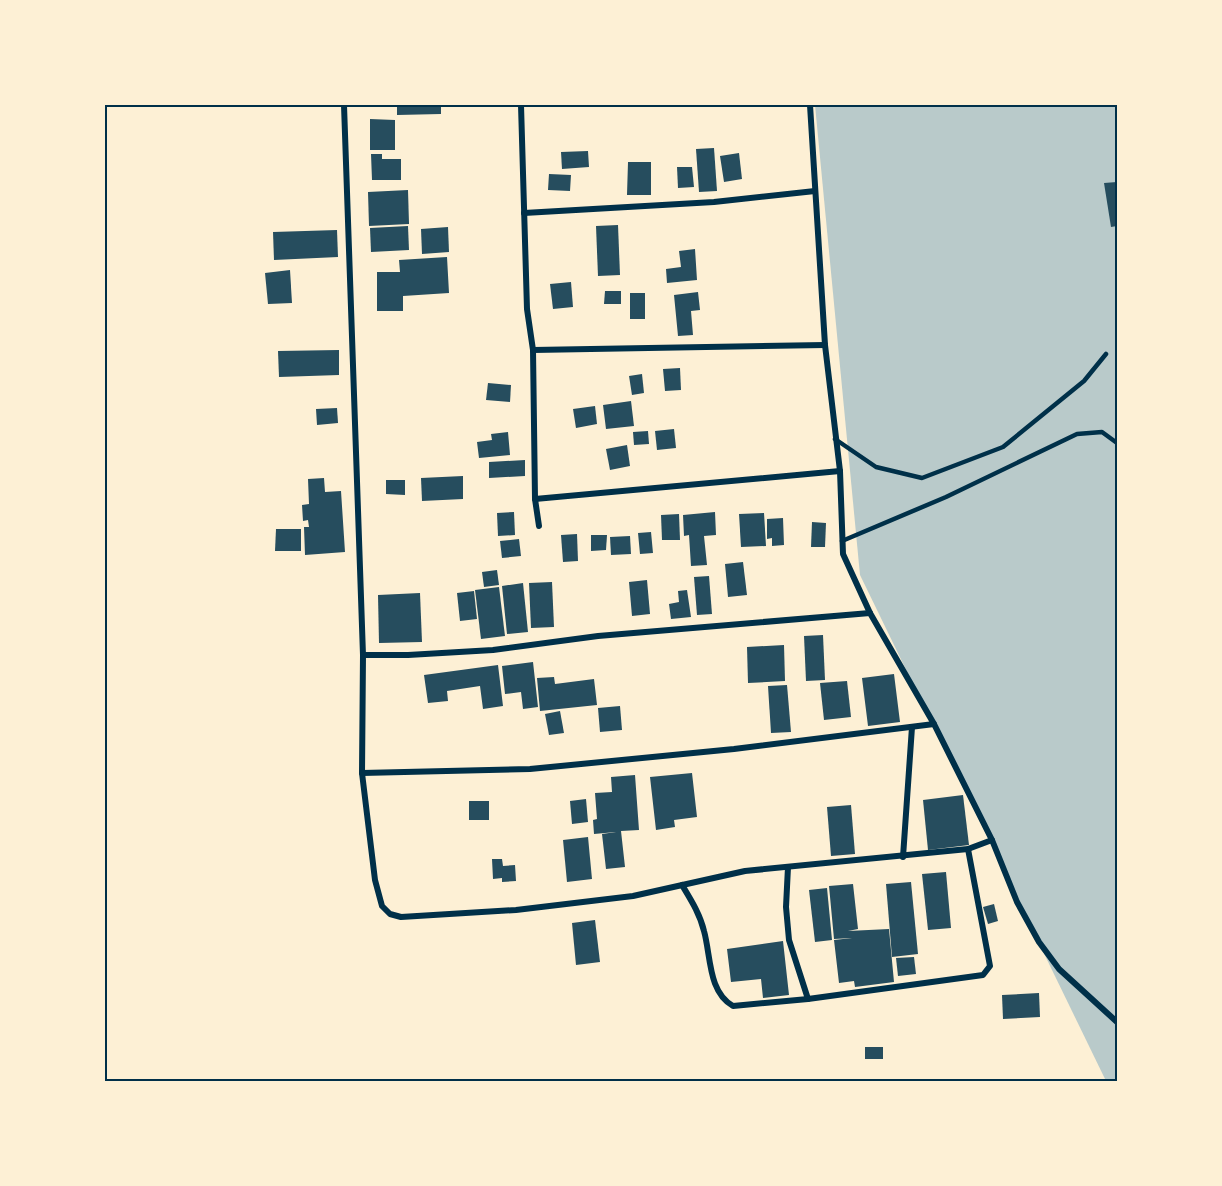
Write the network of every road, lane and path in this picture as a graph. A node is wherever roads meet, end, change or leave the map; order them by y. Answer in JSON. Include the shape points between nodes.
{"nodes":[{"id":1,"x":344,"y":105,"type":"edge"},
{"id":2,"x":521,"y":105,"type":"edge"},
{"id":3,"x":810,"y":105,"type":"edge"},
{"id":4,"x":815,"y":191,"type":"junction"},
{"id":5,"x":524,"y":213,"type":"junction"},
{"id":6,"x":825,"y":345,"type":"junction"},
{"id":7,"x":532,"y":350,"type":"junction"},
{"id":8,"x":1106,"y":354,"type":"dead end"},
{"id":9,"x":835,"y":439,"type":"junction"},
{"id":10,"x":1117,"y":443,"type":"edge"},
{"id":11,"x":840,"y":471,"type":"junction"},
{"id":12,"x":535,"y":500,"type":"junction"},
{"id":13,"x":539,"y":526,"type":"dead end"},
{"id":14,"x":842,"y":541,"type":"junction"},
{"id":15,"x":870,"y":613,"type":"junction"},
{"id":16,"x":363,"y":655,"type":"junction"},
{"id":17,"x":934,"y":724,"type":"junction"},
{"id":18,"x":912,"y":727,"type":"junction"},
{"id":19,"x":362,"y":773,"type":"junction"},
{"id":20,"x":992,"y":840,"type":"junction"},
{"id":21,"x":968,"y":849,"type":"junction"},
{"id":22,"x":903,"y":857,"type":"junction"},
{"id":23,"x":788,"y":867,"type":"junction"},
{"id":24,"x":682,"y":885,"type":"junction"},
{"id":25,"x":808,"y":999,"type":"junction"},
{"id":26,"x":1117,"y":1022,"type":"edge"}],
"edges":[{"from":1,"to":16,"type":"street"},
{"from":2,"to":5,"type":"street"},
{"from":3,"to":4,"type":"street"},
{"from":4,"to":5,"type":"street","via":[[714,202]]},
{"from":4,"to":6,"type":"street"},
{"from":5,"to":7,"type":"street"},
{"from":6,"to":7,"type":"street"},
{"from":6,"to":9,"type":"street"},
{"from":7,"to":12,"type":"street"},
{"from":8,"to":9,"type":"lane","via":[[1084,381],[1003,447],[921,478],[876,467]]},
{"from":9,"to":11,"type":"street"},
{"from":10,"to":14,"type":"lane","via":[[1102,432],[1077,434],[946,497]]},
{"from":11,"to":12,"type":"street"},
{"from":11,"to":14,"type":"street"},
{"from":12,"to":13,"type":"street"},
{"from":14,"to":15,"type":"street","via":[[849,571]]},
{"from":15,"to":16,"type":"street","via":[[598,636],[493,650]]},
{"from":15,"to":17,"type":"street"},
{"from":16,"to":19,"type":"street"},
{"from":17,"to":18,"type":"street"},
{"from":17,"to":20,"type":"street"},
{"from":18,"to":19,"type":"street","via":[[530,769]]},
{"from":18,"to":22,"type":"street"},
{"from":19,"to":24,"type":"street","via":[[375,880],[382,906],[390,914],[402,917],[516,909],[633,896]]},
{"from":20,"to":21,"type":"street"},
{"from":20,"to":26,"type":"street","via":[[1017,902],[1039,942],[1059,969]]},
{"from":21,"to":22,"type":"street"},
{"from":21,"to":25,"type":"street","via":[[988,971],[983,975]]},
{"from":22,"to":23,"type":"street"},
{"from":23,"to":24,"type":"street","via":[[745,871]]},
{"from":23,"to":25,"type":"street","via":[[789,940]]},
{"from":24,"to":25,"type":"street","via":[[698,912],[717,992],[725,1001],[733,1006]]}]}
